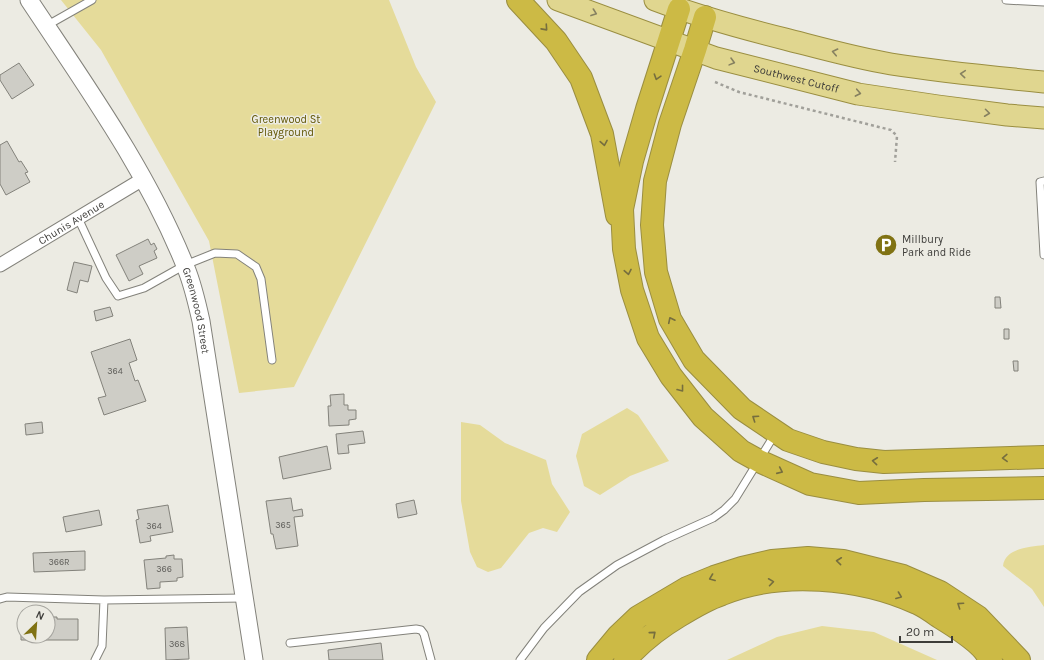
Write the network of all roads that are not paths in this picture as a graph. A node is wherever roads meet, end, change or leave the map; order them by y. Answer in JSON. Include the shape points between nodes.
{"nodes":[{"id":1,"x":29,"y":0,"type":"edge"},
{"id":2,"x":92,"y":0,"type":"edge"},
{"id":3,"x":518,"y":0,"type":"edge"},
{"id":4,"x":558,"y":0,"type":"edge"},
{"id":5,"x":654,"y":0,"type":"edge"},
{"id":6,"x":1006,"y":0,"type":"edge"},
{"id":7,"x":1044,"y":2,"type":"edge"},
{"id":8,"x":679,"y":9,"type":"junction"},
{"id":9,"x":705,"y":17,"type":"junction"},
{"id":10,"x":46,"y":26,"type":"junction"},
{"id":11,"x":669,"y":40,"type":"junction"},
{"id":12,"x":695,"y":50,"type":"junction"},
{"id":13,"x":1044,"y":82,"type":"edge"},
{"id":14,"x":1044,"y":118,"type":"edge"},
{"id":15,"x":143,"y":179,"type":"junction"},
{"id":16,"x":1044,"y":181,"type":"edge"},
{"id":17,"x":78,"y":218,"type":"junction"},
{"id":18,"x":624,"y":248,"type":"junction"},
{"id":19,"x":1044,"y":255,"type":"edge"},
{"id":20,"x":0,"y":265,"type":"edge"},
{"id":21,"x":185,"y":265,"type":"junction"},
{"id":22,"x":272,"y":360,"type":"dead end"},
{"id":23,"x":776,"y":432,"type":"junction"},
{"id":24,"x":1044,"y":457,"type":"edge"},
{"id":25,"x":759,"y":461,"type":"junction"},
{"id":26,"x":1044,"y":488,"type":"edge"},
{"id":27,"x":244,"y":598,"type":"junction"},
{"id":28,"x":0,"y":599,"type":"edge"},
{"id":29,"x":104,"y":600,"type":"junction"},
{"id":30,"x":290,"y":643,"type":"dead end"},
{"id":31,"x":95,"y":660,"type":"edge"},
{"id":32,"x":254,"y":660,"type":"edge"},
{"id":33,"x":431,"y":660,"type":"edge"},
{"id":34,"x":520,"y":660,"type":"edge"},
{"id":35,"x":598,"y":660,"type":"edge"},
{"id":36,"x":625,"y":660,"type":"edge"},
{"id":37,"x":991,"y":660,"type":"edge"},
{"id":38,"x":1019,"y":660,"type":"edge"}],
"edges":[{"from":1,"to":10,"type":"street","name":"Greenwood Street"},
{"from":2,"to":10,"type":"lane"},
{"from":3,"to":18,"type":"highway","one_way":true,"via":[[556,41],[581,78],[602,134]]},
{"from":4,"to":11,"type":"main road","name":"Southwest Cutoff","one_way":true},
{"from":5,"to":8,"type":"main road"},
{"from":6,"to":7,"type":"lane"},
{"from":8,"to":9,"type":"main road"},
{"from":8,"to":11,"type":"highway"},
{"from":9,"to":12,"type":"highway"},
{"from":13,"to":9,"type":"main road","one_way":true,"via":[[955,74],[890,64]]},
{"from":10,"to":15,"type":"street","name":"Greenwood Street","via":[[105,114]]},
{"from":11,"to":12,"type":"main road","name":"Southwest Cutoff"},
{"from":11,"to":18,"type":"highway","one_way":true,"via":[[632,161],[622,210]]},
{"from":12,"to":14,"type":"main road","name":"Southwest Cutoff","one_way":true,"via":[[723,60],[858,94]]},
{"from":23,"to":12,"type":"highway","one_way":true,"via":[[742,409],[694,360],[670,319],[656,272],[652,225],[655,181],[670,124]]},
{"from":15,"to":17,"type":"street","name":"Chunis Avenue"},
{"from":15,"to":21,"type":"street","name":"Greenwood Street"},
{"from":16,"to":19,"type":"lane","via":[[1040,182]]},
{"from":17,"to":20,"type":"street","name":"Chunis Avenue"},
{"from":17,"to":21,"type":"lane","via":[[106,278],[118,296],[144,288]]},
{"from":18,"to":25,"type":"highway","one_way":true,"via":[[632,290],[648,338],[671,376],[703,417],[741,451]]},
{"from":21,"to":22,"type":"lane","via":[[215,253],[237,254],[256,267],[261,279]]},
{"from":21,"to":27,"type":"street","name":"Greenwood Street","via":[[201,321]]},
{"from":24,"to":23,"type":"highway","one_way":true,"via":[[884,462],[823,452],[788,440]]},
{"from":23,"to":25,"type":"lane"},
{"from":25,"to":26,"type":"highway","one_way":true,"via":[[810,484],[859,493]]},
{"from":25,"to":34,"type":"lane","via":[[736,499],[724,510],[713,518],[617,565],[579,592],[544,628]]},
{"from":27,"to":29,"type":"lane"},
{"from":27,"to":32,"type":"street","name":"Greenwood Street"},
{"from":28,"to":29,"type":"lane","via":[[7,597]]},
{"from":29,"to":31,"type":"lane","via":[[102,646]]},
{"from":30,"to":33,"type":"lane","via":[[416,629],[424,634]]},
{"from":38,"to":35,"type":"highway","one_way":true,"via":[[978,617],[940,592],[903,576],[843,561],[808,558],[742,568],[687,588],[638,617]]},
{"from":36,"to":37,"type":"highway","one_way":true,"via":[[662,626],[722,594],[788,580],[854,583],[918,603],[955,626],[982,647]]}]}
